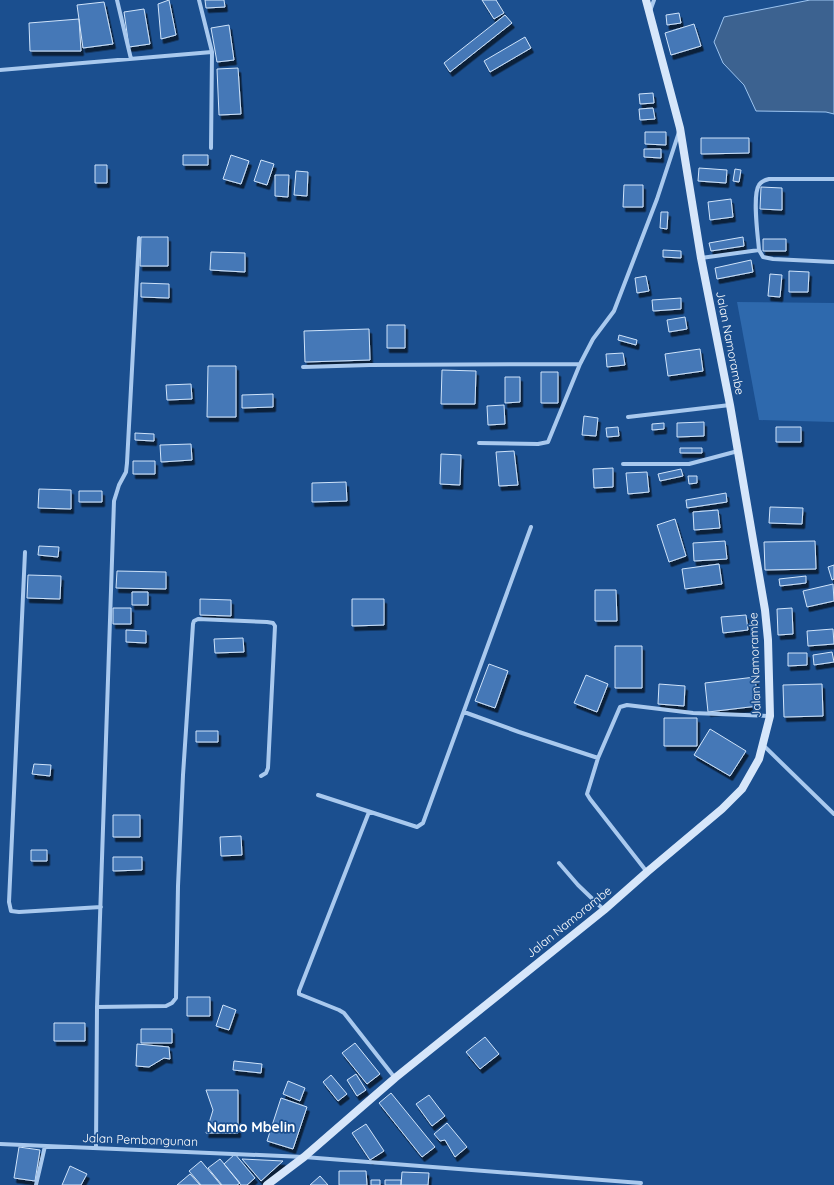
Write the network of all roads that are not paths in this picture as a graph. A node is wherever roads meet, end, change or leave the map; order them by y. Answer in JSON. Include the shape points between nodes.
{"nodes":[{"id":1,"x":117,"y":0,"type":"edge"},
{"id":2,"x":199,"y":0,"type":"edge"},
{"id":3,"x":646,"y":0,"type":"edge"},
{"id":4,"x":654,"y":0,"type":"edge"},
{"id":5,"x":650,"y":11,"type":"junction"},
{"id":6,"x":212,"y":52,"type":"junction"},
{"id":7,"x":130,"y":59,"type":"junction"},
{"id":8,"x":0,"y":70,"type":"edge"},
{"id":9,"x":680,"y":128,"type":"junction"},
{"id":10,"x":211,"y":148,"type":"dead end"},
{"id":11,"x":834,"y":179,"type":"edge"},
{"id":12,"x":140,"y":238,"type":"dead end"},
{"id":13,"x":758,"y":250,"type":"junction"},
{"id":14,"x":701,"y":258,"type":"junction"},
{"id":15,"x":834,"y":262,"type":"edge"},
{"id":16,"x":580,"y":364,"type":"junction"},
{"id":17,"x":303,"y":367,"type":"dead end"},
{"id":18,"x":730,"y":406,"type":"junction"},
{"id":19,"x":628,"y":417,"type":"dead end"},
{"id":20,"x":479,"y":443,"type":"dead end"},
{"id":21,"x":738,"y":451,"type":"junction"},
{"id":22,"x":623,"y":464,"type":"dead end"},
{"id":23,"x":531,"y":526,"type":"dead end"},
{"id":24,"x":26,"y":552,"type":"dead end"},
{"id":25,"x":464,"y":712,"type":"junction"},
{"id":26,"x":770,"y":716,"type":"junction"},
{"id":27,"x":763,"y":745,"type":"junction"},
{"id":28,"x":598,"y":758,"type":"junction"},
{"id":29,"x":261,"y":776,"type":"dead end"},
{"id":30,"x":318,"y":795,"type":"dead end"},
{"id":31,"x":369,"y":812,"type":"junction"},
{"id":32,"x":834,"y":814,"type":"edge"},
{"id":33,"x":559,"y":863,"type":"dead end"},
{"id":34,"x":647,"y":872,"type":"junction"},
{"id":35,"x":101,"y":907,"type":"junction"},
{"id":36,"x":604,"y":910,"type":"junction"},
{"id":37,"x":97,"y":1007,"type":"junction"},
{"id":38,"x":396,"y":1078,"type":"junction"},
{"id":39,"x":0,"y":1144,"type":"edge"},
{"id":40,"x":45,"y":1146,"type":"junction"},
{"id":41,"x":96,"y":1148,"type":"junction"},
{"id":42,"x":304,"y":1157,"type":"junction"},
{"id":43,"x":641,"y":1183,"type":"dead end"},
{"id":44,"x":36,"y":1185,"type":"edge"},
{"id":45,"x":267,"y":1185,"type":"edge"}],
"edges":[{"from":1,"to":7,"type":"street"},
{"from":2,"to":6,"type":"street"},
{"from":3,"to":5,"type":"main road","name":"Jalan Namorambe"},
{"from":4,"to":5,"type":"street"},
{"from":5,"to":9,"type":"main road","name":"Jalan Namorambe"},
{"from":6,"to":7,"type":"street"},
{"from":6,"to":10,"type":"street"},
{"from":7,"to":8,"type":"street"},
{"from":9,"to":14,"type":"main road","name":"Jalan Namorambe"},
{"from":9,"to":16,"type":"street","via":[[657,199],[614,311],[596,334]]},
{"from":11,"to":13,"type":"street","via":[[763,181],[758,186],[755,197]]},
{"from":12,"to":35,"type":"street","via":[[127,463],[114,501]]},
{"from":13,"to":14,"type":"street"},
{"from":13,"to":15,"type":"street","via":[[763,257],[773,259]]},
{"from":14,"to":18,"type":"main road","name":"Jalan Namorambe"},
{"from":16,"to":17,"type":"street"},
{"from":16,"to":20,"type":"street","via":[[548,442]]},
{"from":18,"to":19,"type":"street"},
{"from":18,"to":21,"type":"main road","name":"Jalan Namorambe"},
{"from":21,"to":22,"type":"street","via":[[689,464]]},
{"from":21,"to":26,"type":"main road","name":"Jalan Namorambe","via":[[765,610]]},
{"from":23,"to":25,"type":"street"},
{"from":24,"to":35,"type":"street","via":[[9,902],[11,910],[19,912]]},
{"from":25,"to":28,"type":"street"},
{"from":25,"to":31,"type":"street","via":[[423,823],[416,827]]},
{"from":26,"to":27,"type":"main road","name":"Jalan Namorambe"},
{"from":26,"to":28,"type":"street","via":[[693,713],[623,705]]},
{"from":27,"to":32,"type":"street"},
{"from":27,"to":34,"type":"main road","name":"Jalan Namorambe","via":[[742,789]]},
{"from":28,"to":34,"type":"street","via":[[587,794]]},
{"from":29,"to":37,"type":"street","via":[[266,774],[268,768],[275,626],[267,622],[198,619],[193,624],[183,775],[176,998],[172,1004],[166,1006]]},
{"from":30,"to":31,"type":"street"},
{"from":31,"to":38,"type":"street","via":[[299,994],[344,1013]]},
{"from":33,"to":36,"type":"street"},
{"from":34,"to":36,"type":"main road","name":"Jalan Namorambe"},
{"from":35,"to":37,"type":"street"},
{"from":36,"to":38,"type":"main road","name":"Jalan Namorambe"},
{"from":37,"to":41,"type":"street"},
{"from":38,"to":42,"type":"main road","name":"Jalan Namorambe"},
{"from":39,"to":40,"type":"street","name":"Jalan Pembangunan"},
{"from":40,"to":41,"type":"street","name":"Jalan Pembangunan"},
{"from":40,"to":44,"type":"street"},
{"from":41,"to":42,"type":"street","name":"Jalan Pembangunan"},
{"from":42,"to":43,"type":"street","name":"Jalan Pembangunan"},
{"from":42,"to":45,"type":"main road","name":"Jalan Namorambe"}]}
